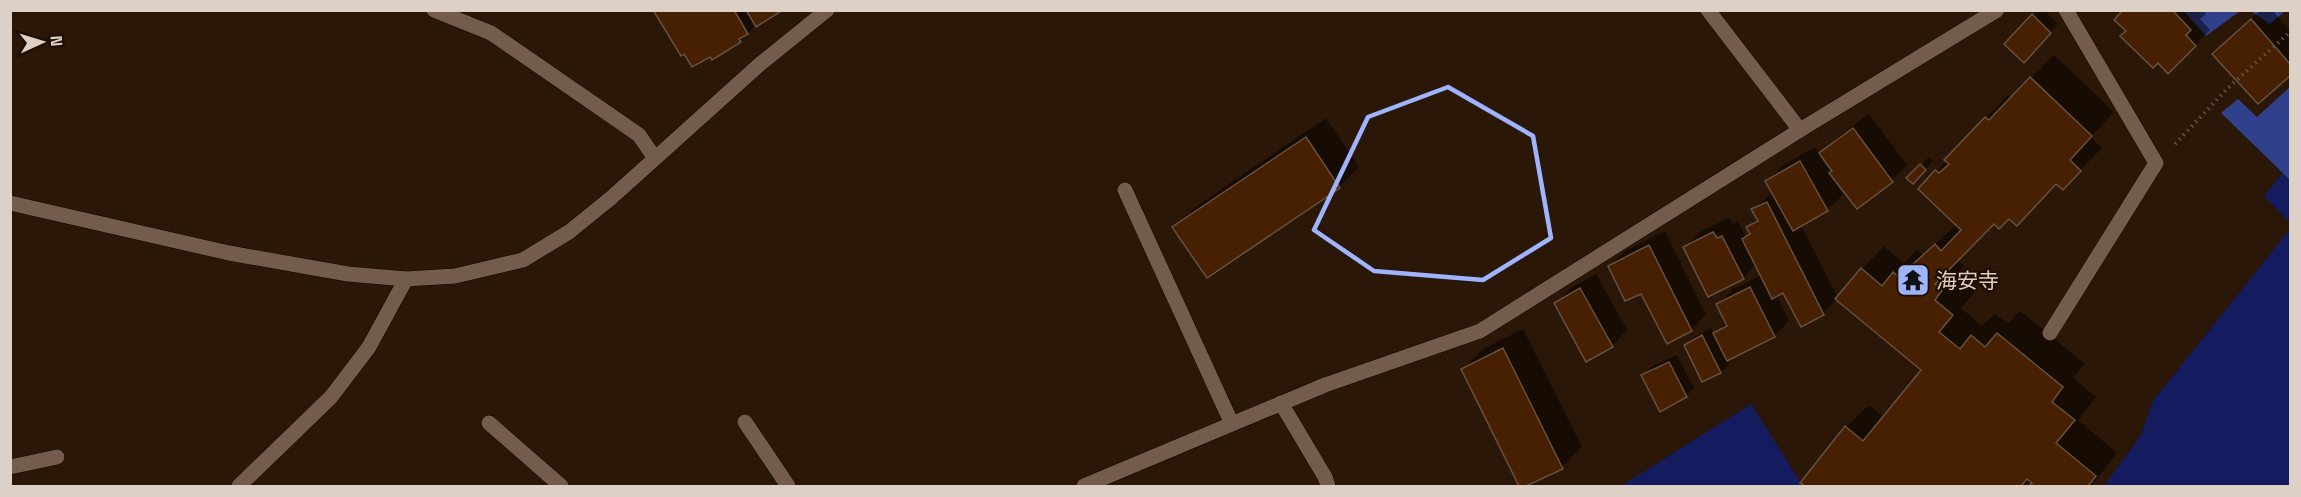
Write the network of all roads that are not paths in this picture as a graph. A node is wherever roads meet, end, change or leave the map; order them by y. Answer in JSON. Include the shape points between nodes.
{"nodes":[{"id":1,"x":434,"y":10,"type":"edge"},
{"id":2,"x":827,"y":10,"type":"edge"},
{"id":3,"x":1708,"y":10,"type":"edge"},
{"id":4,"x":1997,"y":10,"type":"edge"},
{"id":5,"x":2066,"y":10,"type":"edge"},
{"id":6,"x":812,"y":15,"type":"edge"},
{"id":7,"x":1977,"y":16,"type":"edge"},
{"id":8,"x":1800,"y":130,"type":"junction"},
{"id":9,"x":654,"y":158,"type":"junction"},
{"id":10,"x":1125,"y":190,"type":"dead end"},
{"id":11,"x":10,"y":203,"type":"edge"},
{"id":12,"x":406,"y":279,"type":"junction"},
{"id":13,"x":2050,"y":333,"type":"dead end"},
{"id":14,"x":1281,"y":403,"type":"junction"},
{"id":15,"x":745,"y":422,"type":"dead end"},
{"id":16,"x":489,"y":423,"type":"dead end"},
{"id":17,"x":1232,"y":424,"type":"junction"},
{"id":18,"x":57,"y":457,"type":"dead end"},
{"id":19,"x":10,"y":466,"type":"edge"},
{"id":20,"x":239,"y":486,"type":"edge"},
{"id":21,"x":561,"y":486,"type":"edge"},
{"id":22,"x":788,"y":486,"type":"edge"},
{"id":23,"x":1084,"y":486,"type":"edge"},
{"id":24,"x":1328,"y":486,"type":"edge"}],
"edges":[{"from":1,"to":9,"type":"street","via":[[491,33],[639,135]]},
{"from":2,"to":6,"type":"street"},
{"from":3,"to":8,"type":"street"},
{"from":4,"to":7,"type":"street"},
{"from":5,"to":13,"type":"street","via":[[2156,163]]},
{"from":6,"to":9,"type":"street"},
{"from":7,"to":8,"type":"street"},
{"from":8,"to":14,"type":"street","via":[[1480,331]]},
{"from":9,"to":12,"type":"street","via":[[569,232],[523,260],[455,276]]},
{"from":10,"to":17,"type":"street"},
{"from":11,"to":12,"type":"street","via":[[229,253],[348,274]]},
{"from":12,"to":20,"type":"street","via":[[369,347],[331,397]]},
{"from":14,"to":17,"type":"street"},
{"from":14,"to":24,"type":"street"},
{"from":15,"to":22,"type":"street"},
{"from":16,"to":21,"type":"street"},
{"from":17,"to":23,"type":"street"},
{"from":18,"to":19,"type":"street"}]}
